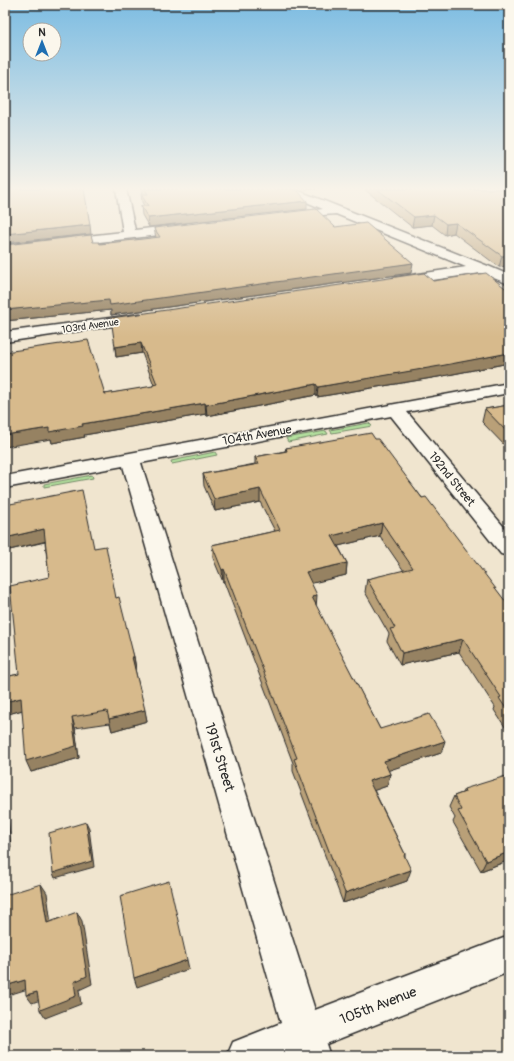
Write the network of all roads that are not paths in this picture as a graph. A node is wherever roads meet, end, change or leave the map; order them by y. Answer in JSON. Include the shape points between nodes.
{"nodes":[{"id":1,"x":90,"y":239,"type":"edge"},
{"id":2,"x":409,"y":239,"type":"edge"},
{"id":3,"x":5,"y":248,"type":"edge"},
{"id":4,"x":483,"y":269,"type":"junction"},
{"id":5,"x":509,"y":280,"type":"edge"},
{"id":6,"x":381,"y":284,"type":"edge"},
{"id":7,"x":154,"y":316,"type":"edge"},
{"id":8,"x":5,"y":337,"type":"edge"},
{"id":9,"x":509,"y":388,"type":"edge"},
{"id":10,"x":395,"y":409,"type":"junction"},
{"id":11,"x":130,"y":458,"type":"junction"},
{"id":12,"x":5,"y":482,"type":"edge"},
{"id":13,"x":509,"y":548,"type":"edge"},
{"id":14,"x":509,"y":954,"type":"edge"},
{"id":15,"x":307,"y":1045,"type":"edge"},
{"id":16,"x":247,"y":1056,"type":"edge"}],
"edges":[{"from":1,"to":3,"type":"street"},
{"from":2,"to":4,"type":"street"},
{"from":4,"to":5,"type":"street"},
{"from":4,"to":6,"type":"street"},
{"from":7,"to":8,"type":"street","name":"103rd Avenue"},
{"from":9,"to":10,"type":"street","name":"104th Avenue"},
{"from":10,"to":11,"type":"street","name":"104th Avenue"},
{"from":10,"to":13,"type":"street","name":"192nd Street"},
{"from":11,"to":12,"type":"street","name":"104th Avenue"},
{"from":11,"to":15,"type":"street","name":"191st Street"},
{"from":14,"to":15,"type":"street","name":"105th Avenue"},
{"from":15,"to":16,"type":"street","name":"105th Avenue"}]}
